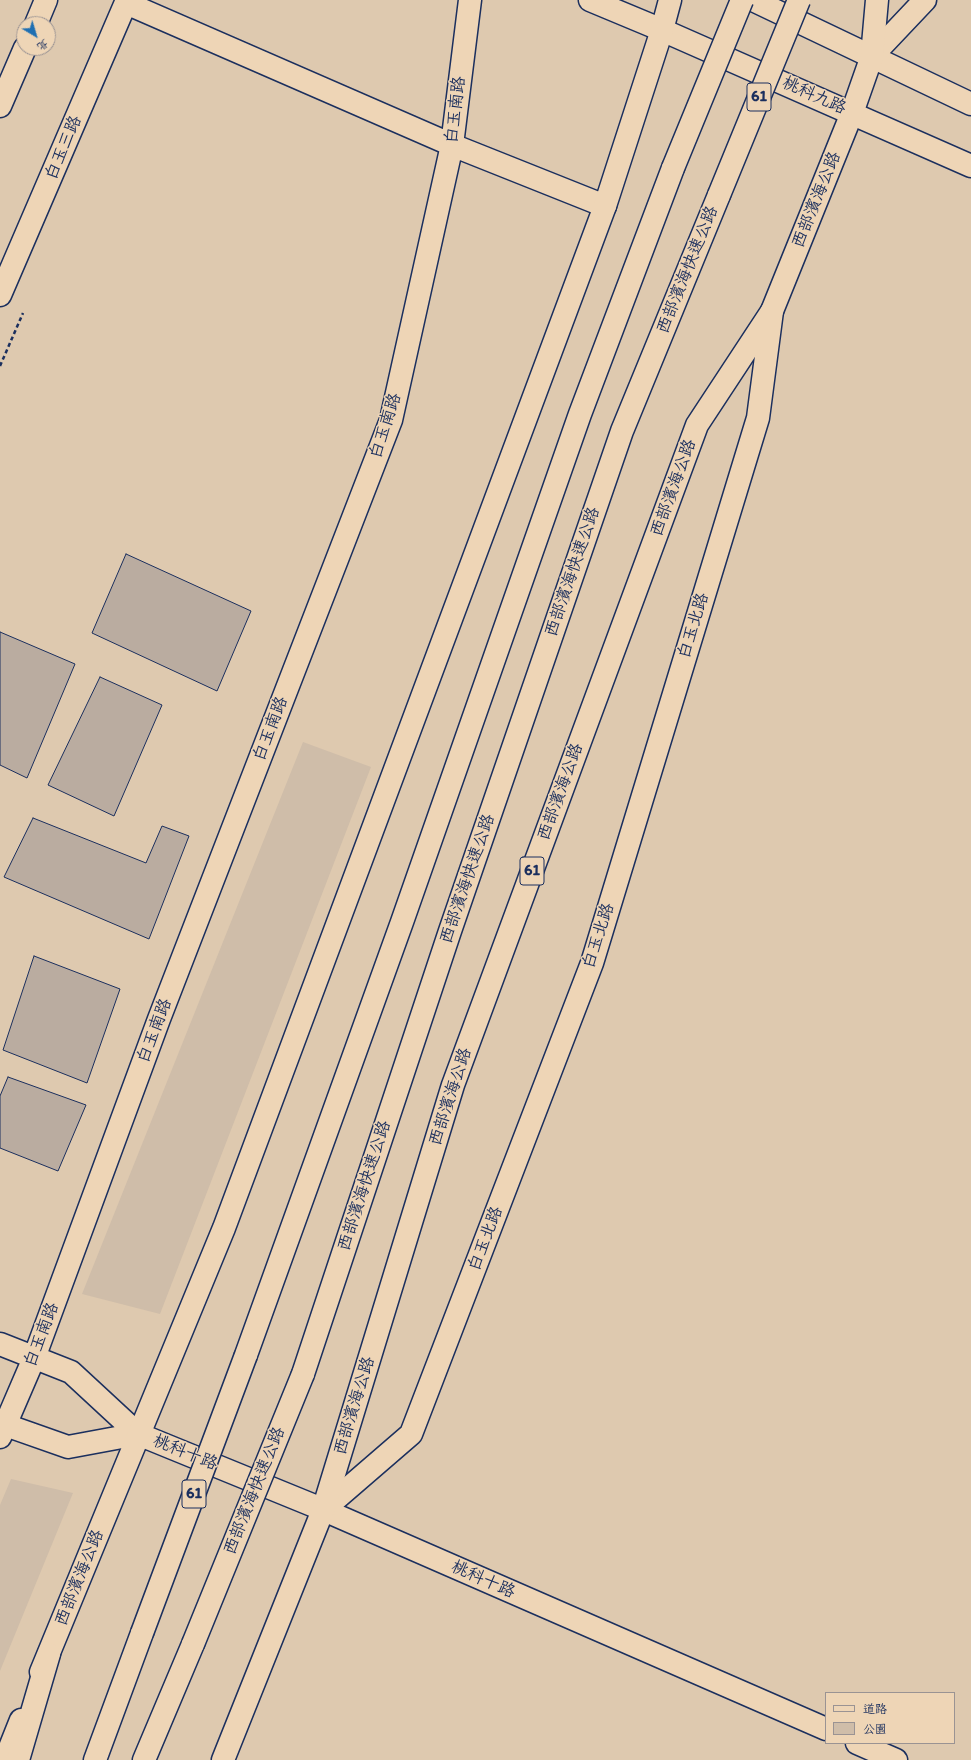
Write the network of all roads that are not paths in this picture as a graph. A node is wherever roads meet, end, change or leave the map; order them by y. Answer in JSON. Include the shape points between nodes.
{"nodes":[{"id":1,"x":46,"y":0,"type":"edge"},
{"id":2,"x":470,"y":0,"type":"edge"},
{"id":3,"x":590,"y":0,"type":"edge"},
{"id":4,"x":670,"y":0,"type":"edge"},
{"id":5,"x":742,"y":0,"type":"edge"},
{"id":6,"x":753,"y":0,"type":"edge"},
{"id":7,"x":799,"y":0,"type":"edge"},
{"id":8,"x":877,"y":0,"type":"edge"},
{"id":9,"x":925,"y":0,"type":"edge"},
{"id":10,"x":126,"y":2,"type":"edge"},
{"id":11,"x":39,"y":16,"type":"edge"},
{"id":12,"x":662,"y":30,"type":"junction"},
{"id":13,"x":22,"y":56,"type":"edge"},
{"id":14,"x":872,"y":56,"type":"junction"},
{"id":15,"x":971,"y":104,"type":"edge"},
{"id":16,"x":0,"y":106,"type":"edge"},
{"id":17,"x":852,"y":113,"type":"junction"},
{"id":18,"x":452,"y":145,"type":"junction"},
{"id":19,"x":971,"y":166,"type":"edge"},
{"id":20,"x":606,"y":206,"type":"junction"},
{"id":21,"x":0,"y":295,"type":"edge"},
{"id":22,"x":772,"y":312,"type":"junction"},
{"id":23,"x":0,"y":1344,"type":"edge"},
{"id":24,"x":34,"y":1358,"type":"junction"},
{"id":25,"x":2,"y":1428,"type":"edge"},
{"id":26,"x":138,"y":1434,"type":"junction"},
{"id":27,"x":323,"y":1510,"type":"junction"},
{"id":28,"x":49,"y":1654,"type":"junction"},
{"id":29,"x":825,"y":1729,"type":"edge"},
{"id":30,"x":859,"y":1744,"type":"edge"},
{"id":31,"x":5,"y":1760,"type":"edge"},
{"id":32,"x":18,"y":1760,"type":"edge"},
{"id":33,"x":95,"y":1760,"type":"edge"},
{"id":34,"x":144,"y":1760,"type":"edge"},
{"id":35,"x":223,"y":1760,"type":"edge"},
{"id":36,"x":896,"y":1760,"type":"edge"}],
"edges":[{"from":1,"to":11,"type":"main road"},
{"from":2,"to":18,"type":"main road","name":"白玉南路"},
{"from":3,"to":12,"type":"main road","name":"桃科九路"},
{"from":4,"to":12,"type":"main road","name":"西部濱海公路"},
{"from":5,"to":33,"type":"main road","number":"61","bridge":true,"via":[[674,168],[580,414],[402,922],[246,1355]]},
{"from":6,"to":14,"type":"main road"},
{"from":7,"to":34,"type":"main road","name":"西部濱海快速公路","number":"61","bridge":true,"via":[[622,431],[450,931],[302,1374]]},
{"from":8,"to":14,"type":"main road","name":"西部濱海公路","number":"61"},
{"from":9,"to":14,"type":"main road"},
{"from":10,"to":18,"type":"main road"},
{"from":10,"to":21,"type":"main road","name":"白玉三路"},
{"from":12,"to":17,"type":"main road","name":"桃科九路"},
{"from":12,"to":20,"type":"main road","name":"西部濱海公路"},
{"from":13,"to":16,"type":"main road"},
{"from":14,"to":15,"type":"main road"},
{"from":14,"to":17,"type":"main road","name":"西部濱海公路","number":"61"},
{"from":17,"to":19,"type":"main road","name":"桃科九路"},
{"from":17,"to":22,"type":"main road","name":"西部濱海公路","number":"61"},
{"from":18,"to":20,"type":"main road"},
{"from":18,"to":24,"type":"main road","name":"白玉南路","via":[[391,420],[159,1019]]},
{"from":20,"to":26,"type":"main road","name":"西部濱海公路","via":[[224,1228]]},
{"from":22,"to":27,"type":"main road","name":"西部濱海公路","number":"61","via":[[697,425],[453,1085]]},
{"from":22,"to":27,"type":"main road","name":"白玉北路","via":[[758,418],[592,963],[411,1434]]},
{"from":23,"to":24,"type":"main road","name":"桃科十路"},
{"from":24,"to":25,"type":"main road","name":"白玉南路"},
{"from":24,"to":26,"type":"main road","name":"桃科十路","via":[[71,1372]]},
{"from":25,"to":26,"type":"main road","name":"桃科十路","via":[[68,1447]]},
{"from":26,"to":27,"type":"main road","name":"桃科十路"},
{"from":26,"to":28,"type":"main road","name":"西部濱海公路"},
{"from":27,"to":29,"type":"main road","name":"桃科十路"},
{"from":27,"to":35,"type":"main road","name":"西部濱海公路","number":"61"},
{"from":28,"to":31,"type":"main road","name":"西部濱海公路"},
{"from":28,"to":32,"type":"main road"},
{"from":30,"to":36,"type":"main road"}]}
